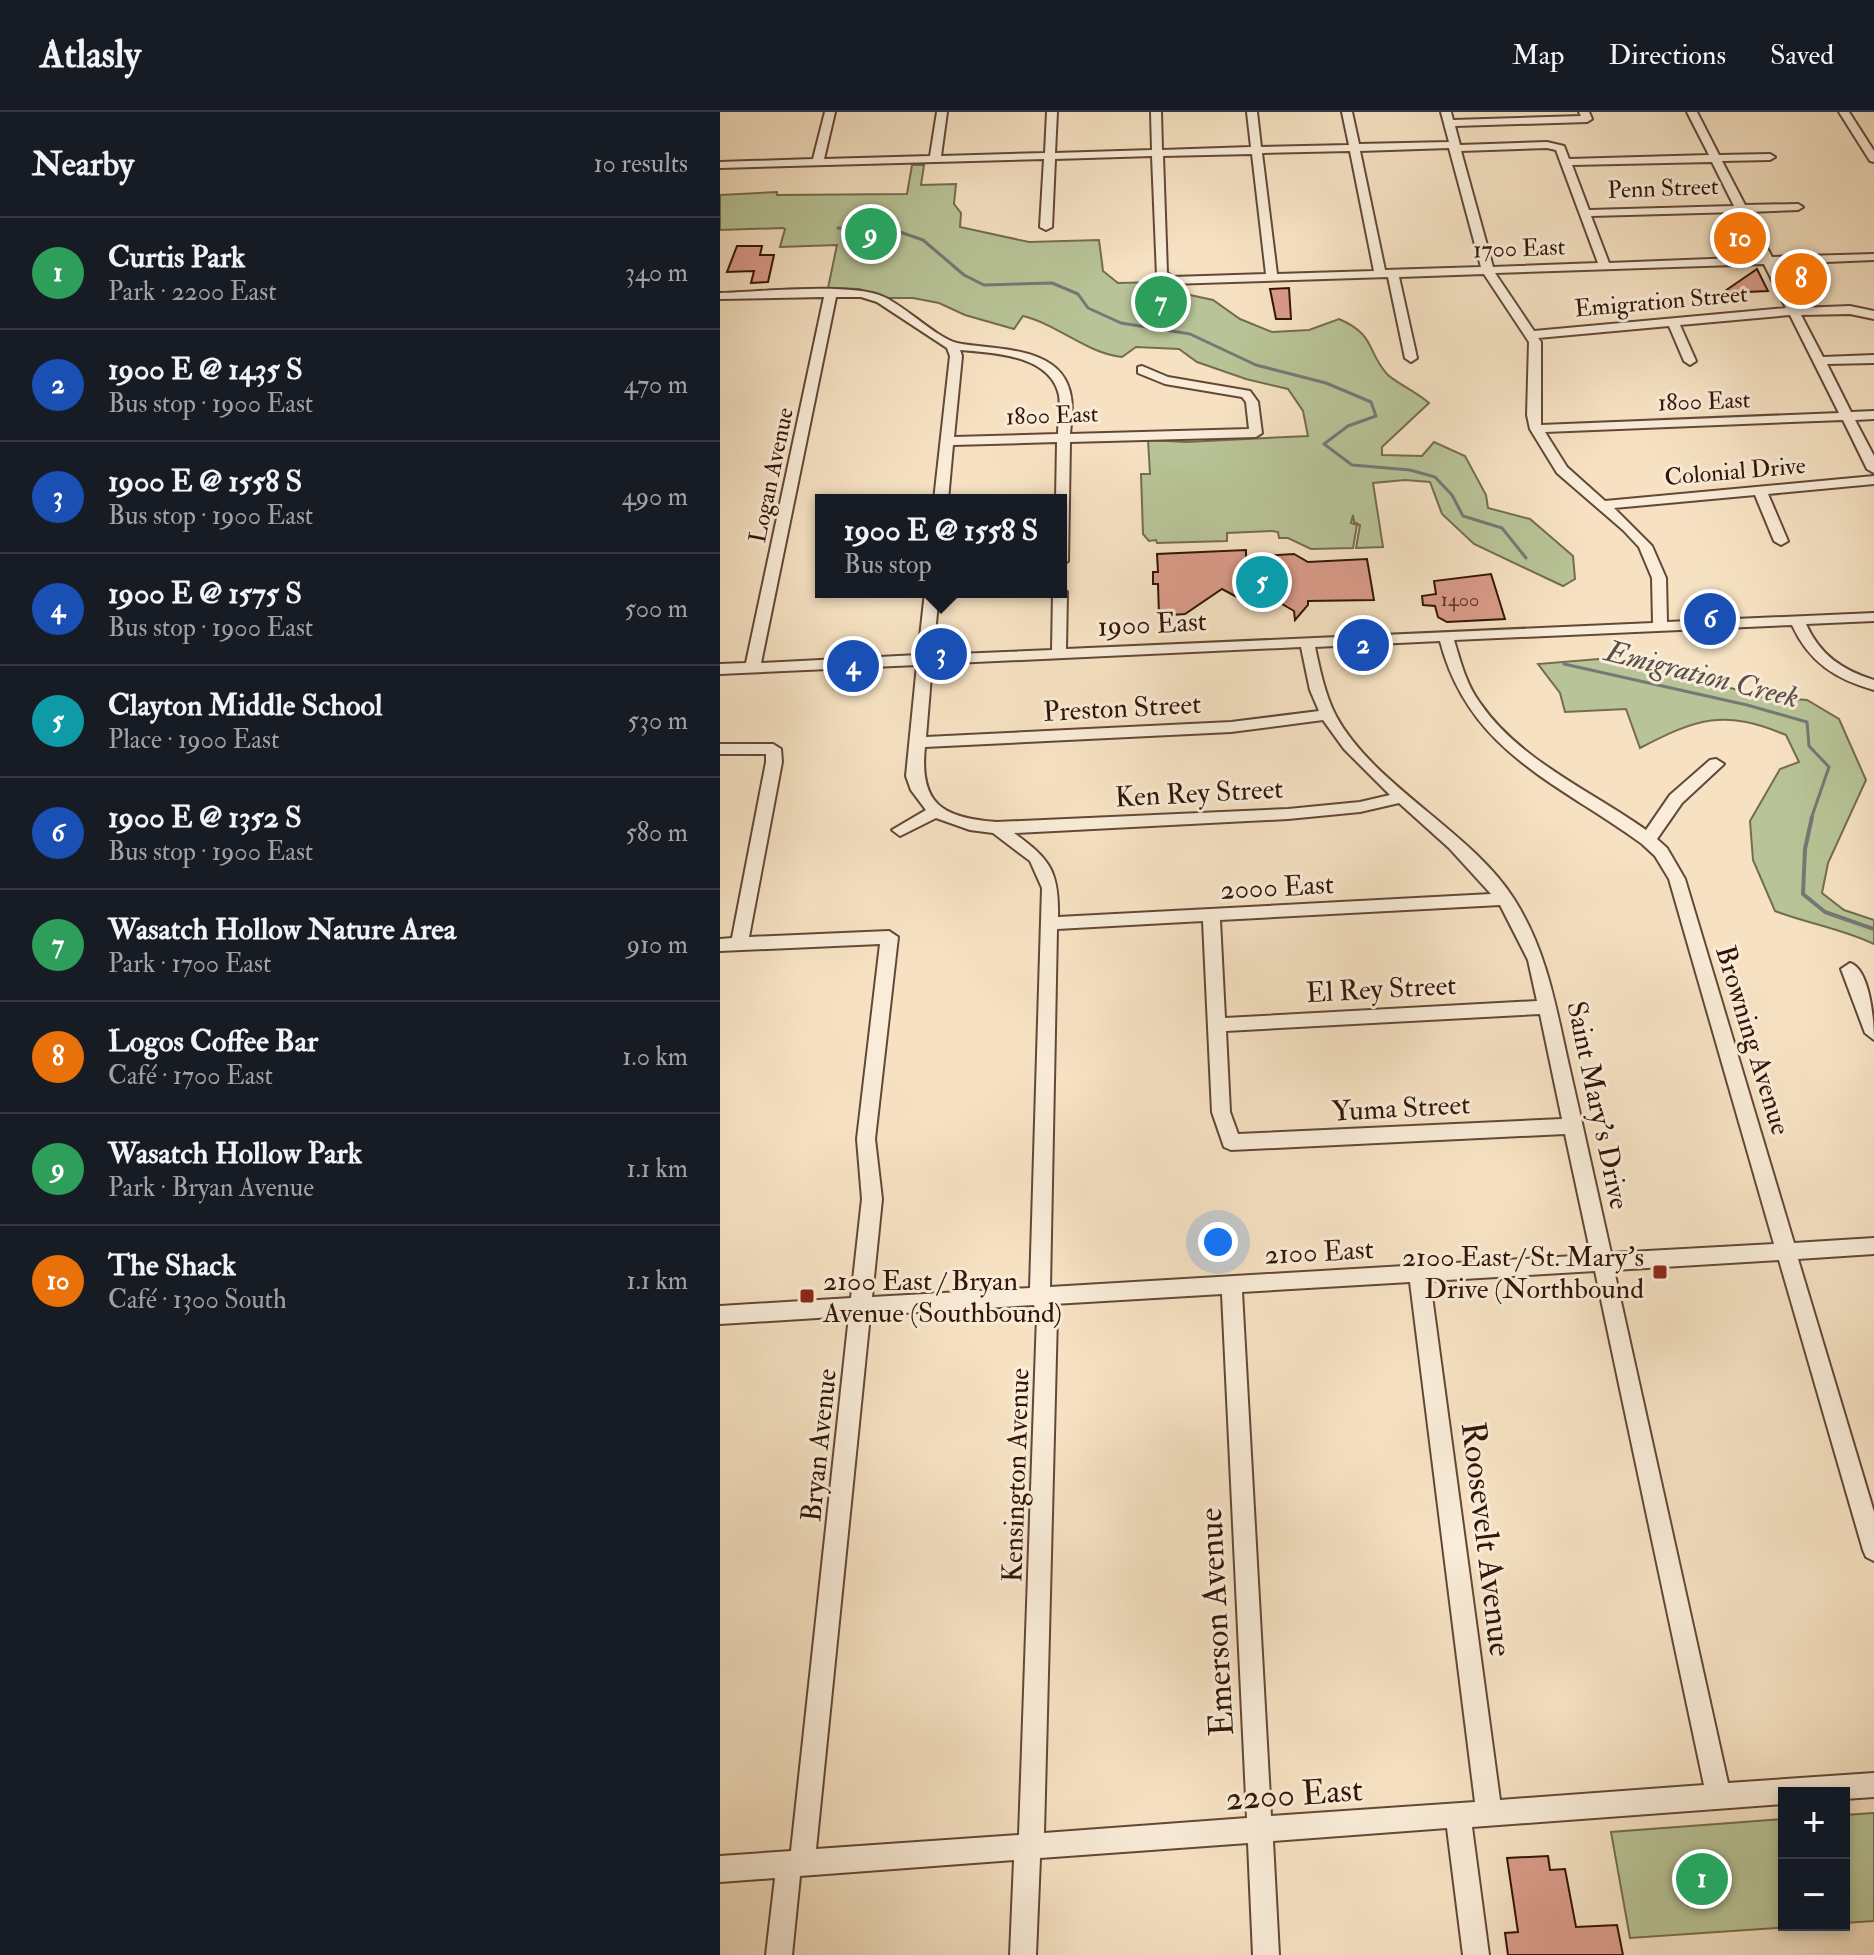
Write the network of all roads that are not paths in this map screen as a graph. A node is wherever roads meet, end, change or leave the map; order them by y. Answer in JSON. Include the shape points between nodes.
{"nodes":[{"id":1,"x":830,"y":112,"type":"edge"},
{"id":2,"x":942,"y":112,"type":"edge"},
{"id":3,"x":1052,"y":112,"type":"edge"},
{"id":4,"x":1156,"y":112,"type":"edge"},
{"id":5,"x":1252,"y":112,"type":"edge"},
{"id":6,"x":1347,"y":112,"type":"edge"},
{"id":7,"x":1692,"y":112,"type":"edge"},
{"id":8,"x":1844,"y":112,"type":"edge"},
{"id":9,"x":1585,"y":116,"type":"edge"},
{"id":10,"x":1447,"y":118,"type":"edge"},
{"id":11,"x":1454,"y":146,"type":"junction"},
{"id":12,"x":1354,"y":147,"type":"junction"},
{"id":13,"x":1257,"y":150,"type":"junction"},
{"id":14,"x":1158,"y":153,"type":"junction"},
{"id":15,"x":1049,"y":156,"type":"junction"},
{"id":16,"x":1770,"y":157,"type":"dead end"},
{"id":17,"x":935,"y":158,"type":"junction"},
{"id":18,"x":1716,"y":158,"type":"junction"},
{"id":19,"x":1874,"y":159,"type":"edge"},
{"id":20,"x":818,"y":162,"type":"junction"},
{"id":21,"x":1566,"y":162,"type":"junction"},
{"id":22,"x":720,"y":165,"type":"edge"},
{"id":23,"x":1798,"y":207,"type":"dead end"},
{"id":24,"x":1741,"y":208,"type":"junction"},
{"id":25,"x":1585,"y":213,"type":"junction"},
{"id":26,"x":1046,"y":227,"type":"dead end"},
{"id":27,"x":1874,"y":257,"type":"edge"},
{"id":28,"x":1768,"y":261,"type":"junction"},
{"id":29,"x":1605,"y":267,"type":"junction"},
{"id":30,"x":1488,"y":271,"type":"junction"},
{"id":31,"x":1386,"y":274,"type":"junction"},
{"id":32,"x":1272,"y":278,"type":"junction"},
{"id":33,"x":831,"y":292,"type":"junction"},
{"id":34,"x":720,"y":296,"type":"edge"},
{"id":35,"x":1794,"y":312,"type":"junction"},
{"id":36,"x":1874,"y":315,"type":"edge"},
{"id":37,"x":1673,"y":322,"type":"junction"},
{"id":38,"x":1531,"y":335,"type":"junction"},
{"id":39,"x":952,"y":346,"type":"junction"},
{"id":40,"x":1411,"y":358,"type":"dead end"},
{"id":41,"x":1874,"y":359,"type":"edge"},
{"id":42,"x":1690,"y":361,"type":"dead end"},
{"id":43,"x":1819,"y":361,"type":"junction"},
{"id":44,"x":1142,"y":370,"type":"dead end"},
{"id":45,"x":1874,"y":415,"type":"edge"},
{"id":46,"x":1847,"y":417,"type":"junction"},
{"id":47,"x":1536,"y":429,"type":"junction"},
{"id":48,"x":1064,"y":437,"type":"junction"},
{"id":49,"x":947,"y":441,"type":"junction"},
{"id":50,"x":1874,"y":469,"type":"edge"},
{"id":51,"x":1874,"y":480,"type":"edge"},
{"id":52,"x":1760,"y":491,"type":"junction"},
{"id":53,"x":942,"y":494,"type":"edge"},
{"id":54,"x":1063,"y":494,"type":"edge"},
{"id":55,"x":1601,"y":505,"type":"junction"},
{"id":56,"x":1781,"y":541,"type":"dead end"},
{"id":57,"x":931,"y":598,"type":"edge"},
{"id":58,"x":1060,"y":598,"type":"edge"},
{"id":59,"x":1874,"y":617,"type":"edge"},
{"id":60,"x":1797,"y":621,"type":"junction"},
{"id":61,"x":1660,"y":626,"type":"junction"},
{"id":62,"x":1446,"y":636,"type":"junction"},
{"id":63,"x":1307,"y":642,"type":"junction"},
{"id":64,"x":1059,"y":653,"type":"junction"},
{"id":65,"x":926,"y":659,"type":"junction"},
{"id":66,"x":753,"y":667,"type":"junction"},
{"id":67,"x":720,"y":669,"type":"edge"},
{"id":68,"x":1874,"y":685,"type":"edge"},
{"id":69,"x":1328,"y":715,"type":"junction"},
{"id":70,"x":917,"y":742,"type":"junction"},
{"id":71,"x":720,"y":749,"type":"edge"},
{"id":72,"x":1716,"y":764,"type":"dead end"},
{"id":73,"x":1402,"y":797,"type":"junction"},
{"id":74,"x":935,"y":812,"type":"junction"},
{"id":75,"x":1058,"y":825,"type":"junction"},
{"id":76,"x":997,"y":828,"type":"junction"},
{"id":77,"x":900,"y":830,"type":"dead end"},
{"id":78,"x":1648,"y":840,"type":"junction"},
{"id":79,"x":1037,"y":858,"type":"junction"},
{"id":80,"x":1506,"y":899,"type":"junction"},
{"id":81,"x":1211,"y":915,"type":"junction"},
{"id":82,"x":1050,"y":923,"type":"junction"},
{"id":83,"x":739,"y":944,"type":"junction"},
{"id":84,"x":720,"y":945,"type":"edge"},
{"id":85,"x":1850,"y":969,"type":"dead end"},
{"id":86,"x":1549,"y":1007,"type":"junction"},
{"id":87,"x":1217,"y":1025,"type":"junction"},
{"id":88,"x":1874,"y":1033,"type":"edge"},
{"id":89,"x":1575,"y":1126,"type":"junction"},
{"id":90,"x":1874,"y":1246,"type":"edge"},
{"id":91,"x":1787,"y":1252,"type":"junction"},
{"id":92,"x":1604,"y":1263,"type":"junction"},
{"id":93,"x":1419,"y":1274,"type":"junction"},
{"id":94,"x":1232,"y":1285,"type":"junction"},
{"id":95,"x":1043,"y":1296,"type":"junction"},
{"id":96,"x":861,"y":1307,"type":"junction"},
{"id":97,"x":720,"y":1315,"type":"edge"},
{"id":98,"x":1874,"y":1550,"type":"edge"},
{"id":99,"x":1874,"y":1785,"type":"edge"},
{"id":100,"x":1719,"y":1797,"type":"junction"},
{"id":101,"x":1489,"y":1812,"type":"junction"},
{"id":102,"x":1458,"y":1814,"type":"junction"},
{"id":103,"x":1260,"y":1829,"type":"junction"},
{"id":104,"x":1029,"y":1846,"type":"junction"},
{"id":105,"x":796,"y":1864,"type":"junction"},
{"id":106,"x":720,"y":1869,"type":"edge"},
{"id":107,"x":779,"y":1955,"type":"edge"},
{"id":108,"x":1023,"y":1955,"type":"edge"},
{"id":109,"x":1266,"y":1955,"type":"edge"},
{"id":110,"x":1476,"y":1955,"type":"edge"}],
"edges":[{"from":1,"to":20,"type":"street"},
{"from":2,"to":17,"type":"street"},
{"from":3,"to":15,"type":"street"},
{"from":4,"to":14,"type":"street"},
{"from":5,"to":13,"type":"street"},
{"from":6,"to":12,"type":"street"},
{"from":7,"to":18,"type":"street"},
{"from":8,"to":19,"type":"street"},
{"from":9,"to":10,"type":"street"},
{"from":10,"to":11,"type":"street"},
{"from":11,"to":12,"type":"street"},
{"from":11,"to":21,"type":"street","via":[[1547,145],[1560,148]]},
{"from":11,"to":30,"type":"street"},
{"from":12,"to":13,"type":"street"},
{"from":12,"to":31,"type":"street"},
{"from":13,"to":14,"type":"street"},
{"from":13,"to":32,"type":"street"},
{"from":14,"to":15,"type":"street"},
{"from":14,"to":32,"type":"street","name":"1700 East","via":[[1165,279]]},
{"from":15,"to":17,"type":"street"},
{"from":15,"to":26,"type":"street"},
{"from":16,"to":18,"type":"street"},
{"from":17,"to":20,"type":"street"},
{"from":18,"to":21,"type":"street"},
{"from":18,"to":24,"type":"street"},
{"from":20,"to":22,"type":"street"},
{"from":21,"to":25,"type":"street"},
{"from":23,"to":24,"type":"street","name":"Penn Street"},
{"from":24,"to":25,"type":"street","name":"Penn Street"},
{"from":24,"to":28,"type":"street"},
{"from":25,"to":29,"type":"street"},
{"from":27,"to":28,"type":"street","name":"1700 East"},
{"from":28,"to":29,"type":"street","name":"1700 East"},
{"from":28,"to":35,"type":"street"},
{"from":29,"to":30,"type":"street","name":"1700 East"},
{"from":30,"to":31,"type":"street","name":"1700 East"},
{"from":30,"to":38,"type":"street"},
{"from":31,"to":32,"type":"street","name":"1700 East"},
{"from":31,"to":40,"type":"street"},
{"from":33,"to":34,"type":"street"},
{"from":33,"to":39,"type":"street","via":[[881,300]]},
{"from":33,"to":66,"type":"street","name":"Logan Avenue"},
{"from":35,"to":36,"type":"street","name":"Emigration Street","via":[[1850,310]]},
{"from":35,"to":37,"type":"street","name":"Emigration Street"},
{"from":35,"to":43,"type":"street"},
{"from":37,"to":38,"type":"street","name":"Emigration Street"},
{"from":37,"to":42,"type":"street"},
{"from":38,"to":47,"type":"street","via":[[1537,349]]},
{"from":39,"to":48,"type":"street","via":[[1021,356],[1054,373],[1065,396]]},
{"from":39,"to":49,"type":"street","via":[[956,356]]},
{"from":41,"to":43,"type":"street"},
{"from":43,"to":46,"type":"street"},
{"from":44,"to":48,"type":"street","name":"1800 East","via":[[1165,380],[1246,394],[1256,433]]},
{"from":45,"to":46,"type":"street","name":"1800 East"},
{"from":46,"to":47,"type":"street","name":"1800 East"},
{"from":46,"to":50,"type":"street"},
{"from":47,"to":55,"type":"street","via":[[1562,470]]},
{"from":48,"to":49,"type":"street","name":"1800 East"},
{"from":48,"to":54,"type":"street"},
{"from":49,"to":53,"type":"street"},
{"from":51,"to":52,"type":"street","name":"Colonial Drive"},
{"from":52,"to":55,"type":"street","name":"Colonial Drive"},
{"from":52,"to":56,"type":"street"},
{"from":55,"to":61,"type":"street","via":[[1628,527],[1654,560]]},
{"from":57,"to":65,"type":"street"},
{"from":58,"to":64,"type":"street"},
{"from":59,"to":60,"type":"street","name":"1900 East"},
{"from":60,"to":61,"type":"street","name":"1900 East"},
{"from":60,"to":68,"type":"street","via":[[1822,661]]},
{"from":61,"to":62,"type":"street","name":"1900 East"},
{"from":62,"to":63,"type":"street","name":"1900 East"},
{"from":62,"to":78,"type":"street","name":"Browning Avenue","via":[[1462,687],[1493,730],[1527,760]]},
{"from":63,"to":64,"type":"street","name":"1900 East"},
{"from":63,"to":69,"type":"street","name":"Saint Mary's Drive"},
{"from":64,"to":65,"type":"street","name":"1900 East"},
{"from":65,"to":66,"type":"street","name":"1900 East"},
{"from":65,"to":70,"type":"street"},
{"from":66,"to":67,"type":"street","name":"1900 East"},
{"from":69,"to":70,"type":"street","name":"Preston Street","via":[[1231,727]]},
{"from":69,"to":73,"type":"street","name":"Saint Mary's Drive","via":[[1357,755]]},
{"from":70,"to":74,"type":"street","via":[[917,789]]},
{"from":71,"to":83,"type":"street","via":[[773,749]]},
{"from":72,"to":78,"type":"street","via":[[1676,799]]},
{"from":73,"to":75,"type":"street","name":"Ken Rey Street","via":[[1312,812]]},
{"from":73,"to":80,"type":"street","name":"Saint Mary's Drive","via":[[1479,865]]},
{"from":74,"to":76,"type":"street","via":[[964,824]]},
{"from":74,"to":77,"type":"street"},
{"from":75,"to":76,"type":"street","name":"Ken Rey Street"},
{"from":75,"to":79,"type":"street","via":[[1038,838]]},
{"from":76,"to":79,"type":"street"},
{"from":78,"to":91,"type":"street","name":"Browning Avenue","via":[[1677,879]]},
{"from":79,"to":82,"type":"street","name":"Kensington Avenue","via":[[1050,888]]},
{"from":80,"to":81,"type":"street","name":"2000 East"},
{"from":80,"to":86,"type":"street","name":"Saint Mary's Drive","via":[[1529,939]]},
{"from":81,"to":82,"type":"street","name":"2000 East"},
{"from":81,"to":87,"type":"street"},
{"from":82,"to":95,"type":"street","name":"Kensington Avenue","via":[[1039,1282]]},
{"from":83,"to":84,"type":"street"},
{"from":83,"to":96,"type":"street","name":"Bryan Avenue","via":[[889,937],[866,1139],[872,1199]]},
{"from":85,"to":88,"type":"street"},
{"from":86,"to":87,"type":"street","name":"El Rey Street"},
{"from":86,"to":89,"type":"street","name":"Saint Mary's Drive"},
{"from":87,"to":89,"type":"street","name":"Yuma Street","via":[[1221,1112],[1231,1142]]},
{"from":89,"to":92,"type":"street","name":"Saint Mary's Drive"},
{"from":90,"to":91,"type":"street","name":"2100 East"},
{"from":91,"to":92,"type":"street","name":"2100 East"},
{"from":91,"to":98,"type":"street","name":"Browning Avenue"},
{"from":92,"to":93,"type":"street","name":"2100 East"},
{"from":92,"to":100,"type":"street","name":"Saint Mary's Drive"},
{"from":93,"to":94,"type":"street","name":"2100 East"},
{"from":93,"to":101,"type":"street","name":"Roosevelt Avenue"},
{"from":94,"to":95,"type":"street","name":"2100 East"},
{"from":94,"to":103,"type":"street","name":"Emerson Avenue"},
{"from":95,"to":96,"type":"street","name":"2100 East"},
{"from":95,"to":104,"type":"street","name":"Kensington Avenue","via":[[1047,1316]]},
{"from":96,"to":97,"type":"street","name":"2100 East"},
{"from":96,"to":105,"type":"street","name":"Bryan Avenue"},
{"from":99,"to":100,"type":"street","name":"2200 East"},
{"from":100,"to":101,"type":"street","name":"2200 East"},
{"from":101,"to":102,"type":"street","name":"2200 East"},
{"from":102,"to":103,"type":"street","name":"2200 East"},
{"from":102,"to":110,"type":"street"},
{"from":103,"to":104,"type":"street","name":"2200 East"},
{"from":103,"to":109,"type":"street","name":"Emerson Avenue"},
{"from":104,"to":105,"type":"street","name":"2200 East"},
{"from":104,"to":108,"type":"street","name":"Kensington Avenue"},
{"from":105,"to":106,"type":"street","name":"2200 East"},
{"from":105,"to":107,"type":"street","name":"Bryan Avenue"}]}
